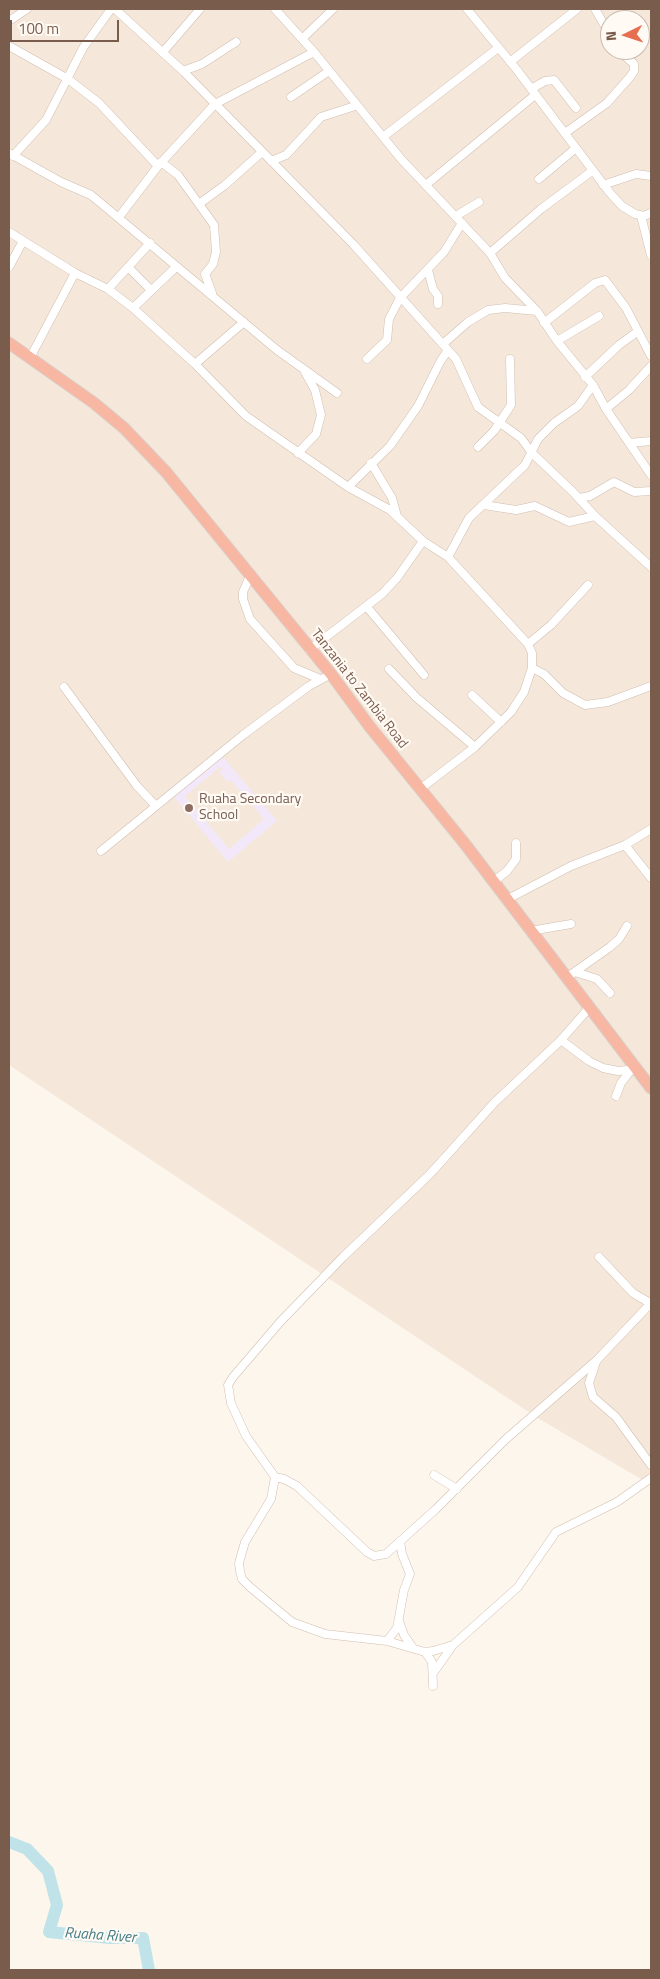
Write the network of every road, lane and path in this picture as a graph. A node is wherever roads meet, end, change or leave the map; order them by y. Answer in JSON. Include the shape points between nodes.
{"nodes":[{"id":1,"x":27,"y":9,"type":"edge"},
{"id":2,"x":113,"y":9,"type":"edge"},
{"id":3,"x":200,"y":9,"type":"edge"},
{"id":4,"x":275,"y":9,"type":"edge"},
{"id":5,"x":333,"y":9,"type":"edge"},
{"id":6,"x":467,"y":9,"type":"edge"},
{"id":7,"x":578,"y":9,"type":"edge"},
{"id":8,"x":9,"y":21,"type":"edge"},
{"id":9,"x":302,"y":39,"type":"junction"},
{"id":10,"x":236,"y":42,"type":"dead end"},
{"id":11,"x":9,"y":46,"type":"edge"},
{"id":12,"x":498,"y":48,"type":"junction"},
{"id":13,"x":163,"y":52,"type":"junction"},
{"id":14,"x":314,"y":52,"type":"junction"},
{"id":15,"x":629,"y":60,"type":"edge"},
{"id":16,"x":510,"y":62,"type":"junction"},
{"id":17,"x":329,"y":71,"type":"junction"},
{"id":18,"x":183,"y":72,"type":"junction"},
{"id":19,"x":68,"y":79,"type":"junction"},
{"id":20,"x":533,"y":92,"type":"junction"},
{"id":21,"x":291,"y":97,"type":"dead end"},
{"id":22,"x":215,"y":104,"type":"junction"},
{"id":23,"x":355,"y":106,"type":"junction"},
{"id":24,"x":576,"y":108,"type":"dead end"},
{"id":25,"x":565,"y":133,"type":"junction"},
{"id":26,"x":383,"y":137,"type":"junction"},
{"id":27,"x":576,"y":148,"type":"junction"},
{"id":28,"x":262,"y":152,"type":"junction"},
{"id":29,"x":11,"y":154,"type":"edge"},
{"id":30,"x":271,"y":161,"type":"junction"},
{"id":31,"x":160,"y":164,"type":"junction"},
{"id":32,"x":592,"y":171,"type":"junction"},
{"id":33,"x":651,"y":176,"type":"edge"},
{"id":34,"x":539,"y":179,"type":"dead end"},
{"id":35,"x":427,"y":184,"type":"junction"},
{"id":36,"x":603,"y":185,"type":"junction"},
{"id":37,"x":479,"y":202,"type":"dead end"},
{"id":38,"x":200,"y":204,"type":"junction"},
{"id":39,"x":651,"y":213,"type":"edge"},
{"id":40,"x":641,"y":216,"type":"junction"},
{"id":41,"x":119,"y":217,"type":"junction"},
{"id":42,"x":459,"y":220,"type":"junction"},
{"id":43,"x":9,"y":232,"type":"edge"},
{"id":44,"x":23,"y":241,"type":"junction"},
{"id":45,"x":150,"y":243,"type":"junction"},
{"id":46,"x":490,"y":253,"type":"junction"},
{"id":47,"x":651,"y":255,"type":"edge"},
{"id":48,"x":176,"y":266,"type":"junction"},
{"id":49,"x":9,"y":267,"type":"edge"},
{"id":50,"x":129,"y":268,"type":"junction"},
{"id":51,"x":428,"y":270,"type":"junction"},
{"id":52,"x":75,"y":273,"type":"junction"},
{"id":53,"x":108,"y":289,"type":"junction"},
{"id":54,"x":151,"y":290,"type":"junction"},
{"id":55,"x":212,"y":295,"type":"junction"},
{"id":56,"x":400,"y":298,"type":"junction"},
{"id":57,"x":438,"y":304,"type":"dead end"},
{"id":58,"x":133,"y":308,"type":"junction"},
{"id":59,"x":537,"y":311,"type":"junction"},
{"id":60,"x":599,"y":316,"type":"dead end"},
{"id":61,"x":244,"y":322,"type":"junction"},
{"id":62,"x":544,"y":323,"type":"junction"},
{"id":63,"x":637,"y":332,"type":"junction"},
{"id":64,"x":557,"y":341,"type":"junction"},
{"id":65,"x":9,"y":343,"type":"edge"},
{"id":66,"x":446,"y":347,"type":"junction"},
{"id":67,"x":31,"y":356,"type":"junction"},
{"id":68,"x":651,"y":356,"type":"edge"},
{"id":69,"x":367,"y":359,"type":"dead end"},
{"id":70,"x":510,"y":359,"type":"dead end"},
{"id":71,"x":195,"y":364,"type":"junction"},
{"id":72,"x":651,"y":366,"type":"edge"},
{"id":73,"x":305,"y":370,"type":"junction"},
{"id":74,"x":585,"y":376,"type":"junction"},
{"id":75,"x":593,"y":385,"type":"junction"},
{"id":76,"x":337,"y":393,"type":"dead end"},
{"id":77,"x":606,"y":409,"type":"junction"},
{"id":78,"x":501,"y":422,"type":"junction"},
{"id":79,"x":651,"y":440,"type":"edge"},
{"id":80,"x":629,"y":443,"type":"junction"},
{"id":81,"x":478,"y":447,"type":"dead end"},
{"id":82,"x":298,"y":453,"type":"junction"},
{"id":83,"x":532,"y":453,"type":"junction"},
{"id":84,"x":371,"y":463,"type":"junction"},
{"id":85,"x":651,"y":475,"type":"edge"},
{"id":86,"x":348,"y":487,"type":"junction"},
{"id":87,"x":651,"y":491,"type":"edge"},
{"id":88,"x":579,"y":498,"type":"junction"},
{"id":89,"x":484,"y":505,"type":"junction"},
{"id":90,"x":397,"y":516,"type":"junction"},
{"id":91,"x":595,"y":516,"type":"junction"},
{"id":92,"x":423,"y":541,"type":"junction"},
{"id":93,"x":448,"y":557,"type":"junction"},
{"id":94,"x":651,"y":567,"type":"edge"},
{"id":95,"x":250,"y":576,"type":"junction"},
{"id":96,"x":588,"y":585,"type":"dead end"},
{"id":97,"x":367,"y":606,"type":"junction"},
{"id":98,"x":528,"y":644,"type":"junction"},
{"id":99,"x":309,"y":650,"type":"junction"},
{"id":100,"x":532,"y":668,"type":"junction"},
{"id":101,"x":389,"y":669,"type":"dead end"},
{"id":102,"x":331,"y":674,"type":"junction"},
{"id":103,"x":424,"y":675,"type":"dead end"},
{"id":104,"x":320,"y":679,"type":"junction"},
{"id":105,"x":651,"y":686,"type":"edge"},
{"id":106,"x":64,"y":687,"type":"dead end"},
{"id":107,"x":472,"y":695,"type":"dead end"},
{"id":108,"x":501,"y":722,"type":"junction"},
{"id":109,"x":475,"y":747,"type":"junction"},
{"id":110,"x":420,"y":789,"type":"junction"},
{"id":111,"x":155,"y":806,"type":"junction"},
{"id":112,"x":651,"y":829,"type":"edge"},
{"id":113,"x":516,"y":843,"type":"dead end"},
{"id":114,"x":625,"y":845,"type":"junction"},
{"id":115,"x":101,"y":850,"type":"dead end"},
{"id":116,"x":651,"y":878,"type":"edge"},
{"id":117,"x":493,"y":882,"type":"junction"},
{"id":118,"x":506,"y":900,"type":"junction"},
{"id":119,"x":571,"y":924,"type":"dead end"},
{"id":120,"x":627,"y":926,"type":"dead end"},
{"id":121,"x":530,"y":931,"type":"junction"},
{"id":122,"x":571,"y":975,"type":"junction"},
{"id":123,"x":610,"y":994,"type":"dead end"},
{"id":124,"x":590,"y":1007,"type":"junction"},
{"id":125,"x":561,"y":1040,"type":"junction"},
{"id":126,"x":634,"y":1069,"type":"junction"},
{"id":127,"x":651,"y":1088,"type":"edge"},
{"id":128,"x":616,"y":1096,"type":"dead end"},
{"id":129,"x":599,"y":1257,"type":"dead end"},
{"id":130,"x":651,"y":1303,"type":"edge"},
{"id":131,"x":596,"y":1360,"type":"junction"},
{"id":132,"x":651,"y":1465,"type":"edge"},
{"id":133,"x":434,"y":1475,"type":"dead end"},
{"id":134,"x":275,"y":1477,"type":"junction"},
{"id":135,"x":651,"y":1478,"type":"edge"},
{"id":136,"x":457,"y":1489,"type":"junction"},
{"id":137,"x":400,"y":1541,"type":"junction"},
{"id":138,"x":398,"y":1621,"type":"junction"},
{"id":139,"x":387,"y":1641,"type":"junction"},
{"id":140,"x":454,"y":1645,"type":"junction"},
{"id":141,"x":413,"y":1648,"type":"junction"},
{"id":142,"x":425,"y":1652,"type":"junction"},
{"id":143,"x":434,"y":1672,"type":"junction"},
{"id":144,"x":433,"y":1686,"type":"dead end"}],
"edges":[{"from":1,"to":8,"type":"street"},
{"from":2,"to":13,"type":"street"},
{"from":2,"to":19,"type":"street","via":[[83,48]]},
{"from":3,"to":13,"type":"street"},
{"from":4,"to":9,"type":"street"},
{"from":5,"to":9,"type":"street"},
{"from":6,"to":12,"type":"street"},
{"from":7,"to":16,"type":"street"},
{"from":9,"to":14,"type":"street"},
{"from":10,"to":18,"type":"street"},
{"from":11,"to":19,"type":"street"},
{"from":12,"to":16,"type":"street"},
{"from":12,"to":26,"type":"street"},
{"from":13,"to":18,"type":"street"},
{"from":14,"to":17,"type":"street"},
{"from":14,"to":22,"type":"street"},
{"from":15,"to":25,"type":"street","via":[[634,64],[633,73],[607,103]]},
{"from":16,"to":20,"type":"street"},
{"from":17,"to":21,"type":"street"},
{"from":17,"to":23,"type":"street"},
{"from":18,"to":22,"type":"street"},
{"from":19,"to":29,"type":"street","via":[[40,128]]},
{"from":19,"to":31,"type":"street","via":[[99,103]]},
{"from":20,"to":24,"type":"street","via":[[545,81],[554,80]]},
{"from":20,"to":25,"type":"street"},
{"from":20,"to":35,"type":"street"},
{"from":22,"to":28,"type":"street"},
{"from":22,"to":31,"type":"street"},
{"from":23,"to":26,"type":"street"},
{"from":23,"to":30,"type":"street","via":[[321,117],[286,155]]},
{"from":25,"to":27,"type":"street"},
{"from":26,"to":35,"type":"street","via":[[415,175]]},
{"from":27,"to":32,"type":"street"},
{"from":27,"to":34,"type":"street"},
{"from":28,"to":30,"type":"street"},
{"from":28,"to":38,"type":"street"},
{"from":29,"to":41,"type":"street","via":[[91,195]]},
{"from":30,"to":56,"type":"street","via":[[353,244]]},
{"from":31,"to":38,"type":"street","via":[[178,175]]},
{"from":31,"to":41,"type":"street"},
{"from":32,"to":36,"type":"street"},
{"from":32,"to":46,"type":"street"},
{"from":33,"to":36,"type":"street","via":[[636,174]]},
{"from":35,"to":42,"type":"street"},
{"from":36,"to":40,"type":"street","via":[[622,206]]},
{"from":37,"to":42,"type":"street"},
{"from":38,"to":55,"type":"street","via":[[212,220],[216,233],[215,258],[205,273]]},
{"from":39,"to":40,"type":"street"},
{"from":40,"to":47,"type":"street"},
{"from":41,"to":45,"type":"street"},
{"from":42,"to":46,"type":"street"},
{"from":42,"to":51,"type":"street","via":[[444,252]]},
{"from":43,"to":44,"type":"street"},
{"from":44,"to":49,"type":"street"},
{"from":44,"to":52,"type":"street"},
{"from":45,"to":48,"type":"street"},
{"from":45,"to":50,"type":"street"},
{"from":46,"to":59,"type":"street","via":[[505,278]]},
{"from":48,"to":54,"type":"street"},
{"from":48,"to":55,"type":"street"},
{"from":50,"to":53,"type":"street"},
{"from":50,"to":54,"type":"street"},
{"from":51,"to":56,"type":"street"},
{"from":51,"to":57,"type":"street"},
{"from":52,"to":53,"type":"street"},
{"from":52,"to":67,"type":"street"},
{"from":53,"to":58,"type":"street"},
{"from":54,"to":58,"type":"street"},
{"from":55,"to":61,"type":"street"},
{"from":56,"to":66,"type":"street"},
{"from":56,"to":69,"type":"street","via":[[389,319],[387,340]]},
{"from":58,"to":71,"type":"street"},
{"from":59,"to":62,"type":"street"},
{"from":59,"to":66,"type":"street","via":[[488,310],[468,322]]},
{"from":60,"to":64,"type":"street"},
{"from":61,"to":71,"type":"street"},
{"from":61,"to":73,"type":"street"},
{"from":62,"to":63,"type":"street","via":[[595,283],[605,280],[626,308]]},
{"from":62,"to":64,"type":"street"},
{"from":63,"to":68,"type":"street"},
{"from":63,"to":74,"type":"street"},
{"from":64,"to":74,"type":"street"},
{"from":65,"to":67,"type":"highway","name":"Tanzania to Zambia Road"},
{"from":66,"to":78,"type":"street","via":[[461,366],[478,407]]},
{"from":66,"to":84,"type":"street","via":[[418,406],[390,446]]},
{"from":67,"to":95,"type":"highway","name":"Tanzania to Zambia Road","via":[[124,428],[195,506]]},
{"from":70,"to":78,"type":"street","via":[[511,405]]},
{"from":71,"to":82,"type":"street","via":[[246,416]]},
{"from":72,"to":77,"type":"street"},
{"from":73,"to":76,"type":"street"},
{"from":73,"to":82,"type":"street","via":[[315,390],[321,415],[316,434]]},
{"from":74,"to":75,"type":"street"},
{"from":75,"to":77,"type":"street"},
{"from":75,"to":83,"type":"street","via":[[578,406],[538,439]]},
{"from":77,"to":80,"type":"street"},
{"from":78,"to":81,"type":"street"},
{"from":78,"to":83,"type":"street","via":[[521,438]]},
{"from":79,"to":80,"type":"street"},
{"from":80,"to":85,"type":"street"},
{"from":82,"to":86,"type":"street"},
{"from":83,"to":88,"type":"street"},
{"from":83,"to":89,"type":"street","via":[[525,465]]},
{"from":84,"to":86,"type":"street"},
{"from":84,"to":90,"type":"street","via":[[392,498]]},
{"from":86,"to":90,"type":"street"},
{"from":87,"to":88,"type":"street","via":[[634,492],[614,482],[590,496]]},
{"from":88,"to":91,"type":"street"},
{"from":89,"to":91,"type":"street","via":[[516,510],[535,506],[568,522]]},
{"from":89,"to":93,"type":"street","via":[[469,518]]},
{"from":90,"to":92,"type":"street"},
{"from":91,"to":94,"type":"street"},
{"from":92,"to":93,"type":"street"},
{"from":92,"to":97,"type":"street","via":[[397,578]]},
{"from":93,"to":98,"type":"street"},
{"from":95,"to":99,"type":"highway","name":"Tanzania to Zambia Road"},
{"from":95,"to":104,"type":"street","via":[[243,599],[250,619],[294,668]]},
{"from":96,"to":98,"type":"street","via":[[551,625]]},
{"from":97,"to":99,"type":"street"},
{"from":97,"to":103,"type":"street"},
{"from":98,"to":100,"type":"street"},
{"from":99,"to":102,"type":"highway","name":"Tanzania to Zambia Road"},
{"from":100,"to":105,"type":"street","via":[[544,674],[563,693],[585,705],[608,702]]},
{"from":100,"to":108,"type":"street","via":[[524,692]]},
{"from":101,"to":109,"type":"street","via":[[417,698]]},
{"from":102,"to":104,"type":"street"},
{"from":102,"to":110,"type":"highway","name":"Tanzania to Zambia Road"},
{"from":104,"to":111,"type":"street","via":[[243,735]]},
{"from":106,"to":111,"type":"street"},
{"from":107,"to":108,"type":"street"},
{"from":108,"to":109,"type":"street"},
{"from":109,"to":110,"type":"street"},
{"from":110,"to":117,"type":"highway","name":"Tanzania to Zambia Road"},
{"from":111,"to":115,"type":"street"},
{"from":112,"to":114,"type":"street"},
{"from":113,"to":117,"type":"street","via":[[516,858]]},
{"from":114,"to":116,"type":"street"},
{"from":114,"to":118,"type":"street","via":[[571,866]]},
{"from":117,"to":118,"type":"highway","name":"Tanzania to Zambia Road"},
{"from":118,"to":121,"type":"highway","name":"Tanzania to Zambia Road"},
{"from":119,"to":121,"type":"street"},
{"from":120,"to":122,"type":"street","via":[[619,939]]},
{"from":121,"to":122,"type":"highway","name":"Tanzania to Zambia Road"},
{"from":122,"to":123,"type":"street","via":[[597,980]]},
{"from":122,"to":124,"type":"highway","name":"Tanzania to Zambia Road"},
{"from":124,"to":125,"type":"street"},
{"from":124,"to":126,"type":"highway","name":"Tanzania to Zambia Road"},
{"from":125,"to":126,"type":"street","via":[[603,1068],[618,1071]]},
{"from":125,"to":134,"type":"street","via":[[495,1102],[409,1195],[343,1256],[274,1328],[233,1377],[228,1385],[231,1403],[246,1436]]},
{"from":126,"to":127,"type":"highway","name":"Tanzania to Zambia Road"},
{"from":126,"to":128,"type":"street","via":[[621,1083]]},
{"from":129,"to":130,"type":"street","via":[[633,1293]]},
{"from":130,"to":131,"type":"street"},
{"from":131,"to":132,"type":"street","via":[[589,1383],[593,1398],[616,1418]]},
{"from":131,"to":136,"type":"street","via":[[506,1439]]},
{"from":133,"to":136,"type":"street"},
{"from":134,"to":137,"type":"street","via":[[297,1486],[374,1556],[386,1554]]},
{"from":134,"to":139,"type":"street","via":[[271,1499],[241,1552],[242,1579],[292,1622],[325,1634]]},
{"from":135,"to":140,"type":"street","via":[[617,1502],[556,1532],[518,1587]]},
{"from":136,"to":137,"type":"street"},
{"from":137,"to":138,"type":"street","via":[[410,1574]]},
{"from":138,"to":139,"type":"street"},
{"from":138,"to":141,"type":"street"},
{"from":139,"to":141,"type":"street"},
{"from":140,"to":142,"type":"street"},
{"from":140,"to":143,"type":"street"},
{"from":141,"to":142,"type":"street"},
{"from":142,"to":143,"type":"street"},
{"from":143,"to":144,"type":"street"}]}
